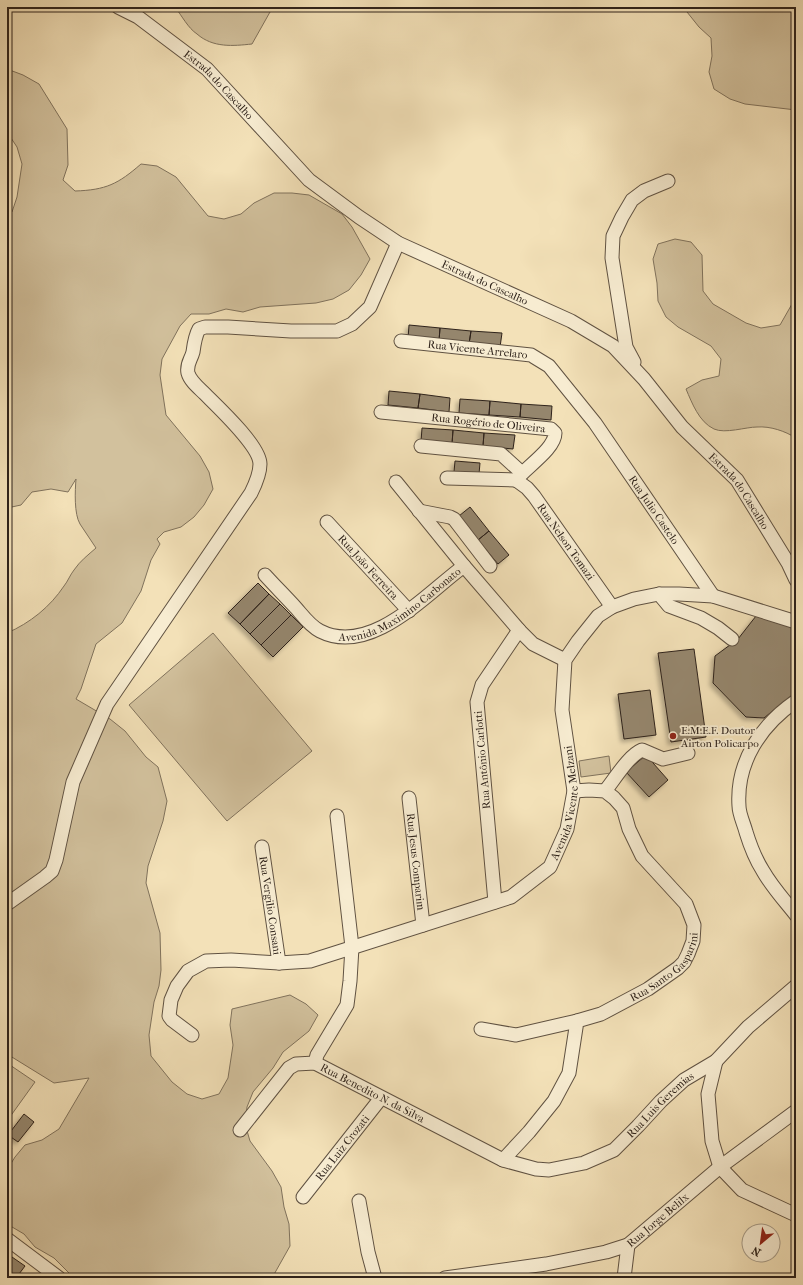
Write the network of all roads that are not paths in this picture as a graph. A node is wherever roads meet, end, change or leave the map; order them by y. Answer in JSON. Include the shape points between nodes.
{"nodes":[{"id":1,"x":118,"y":7,"type":"edge"},
{"id":2,"x":134,"y":12,"type":"edge"},
{"id":3,"x":668,"y":181,"type":"dead end"},
{"id":4,"x":398,"y":243,"type":"junction"},
{"id":5,"x":401,"y":341,"type":"dead end"},
{"id":6,"x":644,"y":379,"type":"junction"},
{"id":7,"x":381,"y":412,"type":"dead end"},
{"id":8,"x":595,"y":423,"type":"joint"},
{"id":9,"x":421,"y":446,"type":"dead end"},
{"id":10,"x":519,"y":477,"type":"junction"},
{"id":11,"x":447,"y":478,"type":"dead end"},
{"id":12,"x":396,"y":482,"type":"dead end"},
{"id":13,"x":419,"y":511,"type":"junction"},
{"id":14,"x":327,"y":522,"type":"dead end"},
{"id":15,"x":464,"y":566,"type":"junction"},
{"id":16,"x":490,"y":566,"type":"dead end"},
{"id":17,"x":265,"y":575,"type":"dead end"},
{"id":18,"x":796,"y":580,"type":"edge"},
{"id":19,"x":659,"y":594,"type":"junction"},
{"id":20,"x":713,"y":596,"type":"junction"},
{"id":21,"x":612,"y":607,"type":"junction"},
{"id":22,"x":409,"y":611,"type":"junction"},
{"id":23,"x":796,"y":622,"type":"edge"},
{"id":24,"x":519,"y":630,"type":"junction"},
{"id":25,"x":732,"y":639,"type":"dead end"},
{"id":26,"x":565,"y":660,"type":"junction"},
{"id":27,"x":796,"y":701,"type":"edge"},
{"id":28,"x":688,"y":753,"type":"dead end"},
{"id":29,"x":574,"y":791,"type":"junction"},
{"id":30,"x":605,"y":791,"type":"junction"},
{"id":31,"x":409,"y":798,"type":"dead end"},
{"id":32,"x":337,"y":816,"type":"dead end"},
{"id":33,"x":262,"y":847,"type":"dead end"},
{"id":34,"x":495,"y":902,"type":"junction"},
{"id":35,"x":7,"y":904,"type":"edge"},
{"id":36,"x":796,"y":915,"type":"edge"},
{"id":37,"x":423,"y":925,"type":"junction"},
{"id":38,"x":352,"y":948,"type":"junction"},
{"id":39,"x":279,"y":963,"type":"junction"},
{"id":40,"x":796,"y":986,"type":"edge"},
{"id":41,"x":577,"y":1021,"type":"junction"},
{"id":42,"x":481,"y":1029,"type":"dead end"},
{"id":43,"x":192,"y":1036,"type":"dead end"},
{"id":44,"x":716,"y":1061,"type":"junction"},
{"id":45,"x":316,"y":1063,"type":"junction"},
{"id":46,"x":381,"y":1098,"type":"junction"},
{"id":47,"x":796,"y":1111,"type":"edge"},
{"id":48,"x":240,"y":1130,"type":"dead end"},
{"id":49,"x":503,"y":1160,"type":"junction"},
{"id":50,"x":720,"y":1167,"type":"junction"},
{"id":51,"x":303,"y":1198,"type":"dead end"},
{"id":52,"x":359,"y":1201,"type":"dead end"},
{"id":53,"x":796,"y":1215,"type":"edge"},
{"id":54,"x":7,"y":1239,"type":"edge"},
{"id":55,"x":628,"y":1245,"type":"junction"},
{"id":56,"x":59,"y":1278,"type":"edge"},
{"id":57,"x":375,"y":1278,"type":"edge"},
{"id":58,"x":445,"y":1278,"type":"edge"},
{"id":59,"x":624,"y":1278,"type":"edge"}],
"edges":[{"from":1,"to":2,"type":"street","name":"Estrada do Cascalho"},
{"from":2,"to":4,"type":"street","name":"Estrada do Cascalho","via":[[207,69],[309,180]]},
{"from":3,"to":6,"type":"street","via":[[644,191],[632,200],[613,236],[612,258],[626,347]]},
{"from":4,"to":6,"type":"street","name":"Estrada do Cascalho","via":[[571,320],[613,346]]},
{"from":4,"to":35,"type":"street","via":[[370,307],[352,324],[337,331],[205,328],[200,329],[196,335],[188,363],[188,374],[233,421],[257,454],[260,463],[255,483],[251,493],[107,704],[73,782],[52,871]]},
{"from":5,"to":8,"type":"street","name":"Rua Vicente Arrelaro","via":[[531,355],[549,366]]},
{"from":6,"to":18,"type":"street","name":"Estrada do Cascalho","via":[[682,427],[737,480]]},
{"from":7,"to":10,"type":"street","name":"Rua Rogério de Oliveira","via":[[551,429],[555,433],[555,439],[550,447]]},
{"from":8,"to":20,"type":"street","name":"Rua Julio Castelo"},
{"from":9,"to":10,"type":"street","name":"Rua Nelson Tomazi","via":[[501,454]]},
{"from":10,"to":11,"type":"street"},
{"from":10,"to":21,"type":"street","name":"Rua Nelson Tomazi"},
{"from":12,"to":13,"type":"street"},
{"from":13,"to":15,"type":"street"},
{"from":13,"to":16,"type":"street","via":[[454,519]]},
{"from":14,"to":22,"type":"street","name":"Rua João Ferreira"},
{"from":15,"to":22,"type":"street","name":"Avenida Maximino Carbonato"},
{"from":15,"to":24,"type":"street","name":"Avenida Maximino Carbonato"},
{"from":17,"to":22,"type":"street","name":"Avenida Maximino Carbonato","via":[[310,624],[334,636],[357,637]]},
{"from":19,"to":20,"type":"street"},
{"from":19,"to":21,"type":"street"},
{"from":19,"to":25,"type":"street","via":[[669,606],[701,618]]},
{"from":20,"to":23,"type":"street"},
{"from":21,"to":26,"type":"street","via":[[598,616]]},
{"from":24,"to":26,"type":"street","name":"Avenida Maximino Carbonato","via":[[533,644]]},
{"from":24,"to":34,"type":"street","name":"Rua Antônio Carlotti","via":[[482,685],[477,702]]},
{"from":26,"to":29,"type":"street","name":"Avenida Vicente Melzani","via":[[562,710]]},
{"from":27,"to":36,"type":"street","via":[[767,726],[749,753],[740,778],[739,807],[750,844],[763,871]]},
{"from":28,"to":30,"type":"street","via":[[663,759],[642,750],[623,768]]},
{"from":29,"to":30,"type":"street"},
{"from":29,"to":34,"type":"street","name":"Avenida Vicente Melzani","via":[[567,829],[550,867],[510,897]]},
{"from":30,"to":41,"type":"street","name":"Rua Santo Gasparini","via":[[622,808],[642,856],[686,904],[694,925],[693,941],[684,962],[648,989],[601,1014]]},
{"from":31,"to":37,"type":"street","name":"Rua Jesus Comparim"},
{"from":32,"to":38,"type":"street"},
{"from":33,"to":39,"type":"street","name":"Rua Vergilio Consani"},
{"from":34,"to":37,"type":"street","name":"Avenida Vicente Melzani"},
{"from":37,"to":38,"type":"street","name":"Avenida Vicente Melzani"},
{"from":38,"to":39,"type":"street","name":"Avenida Vicente Melzani","via":[[310,961]]},
{"from":38,"to":45,"type":"street","via":[[347,1005],[317,1055]]},
{"from":39,"to":43,"type":"street","name":"Avenida Vicente Melzani","via":[[206,961],[188,971],[171,1000],[169,1016]]},
{"from":40,"to":44,"type":"street","name":"Rua Luis Geremias","via":[[748,1027]]},
{"from":41,"to":42,"type":"street","name":"Rua Santo Gasparini","via":[[516,1035]]},
{"from":41,"to":49,"type":"street","via":[[569,1073],[554,1101]]},
{"from":44,"to":49,"type":"street","name":"Rua Luis Geremias","via":[[684,1080],[614,1150],[584,1163],[549,1170]]},
{"from":44,"to":50,"type":"street","via":[[708,1094],[712,1141]]},
{"from":45,"to":46,"type":"street","name":"Rua Benedito N. da Silva"},
{"from":45,"to":48,"type":"street","name":"Rua Benedito N. da Silva","via":[[296,1064],[289,1068]]},
{"from":46,"to":49,"type":"street","name":"Rua Benedito N. da Silva"},
{"from":46,"to":51,"type":"street","name":"Rua Luiz Crozati"},
{"from":47,"to":50,"type":"street","name":"Rua Jorge Belilx"},
{"from":50,"to":53,"type":"street","via":[[742,1190]]},
{"from":50,"to":55,"type":"street","name":"Rua Jorge Belilx"},
{"from":52,"to":57,"type":"street"},
{"from":54,"to":56,"type":"street"},
{"from":55,"to":58,"type":"street","name":"Rua Jorge Belilx","via":[[546,1264]]},
{"from":55,"to":59,"type":"street"}]}
